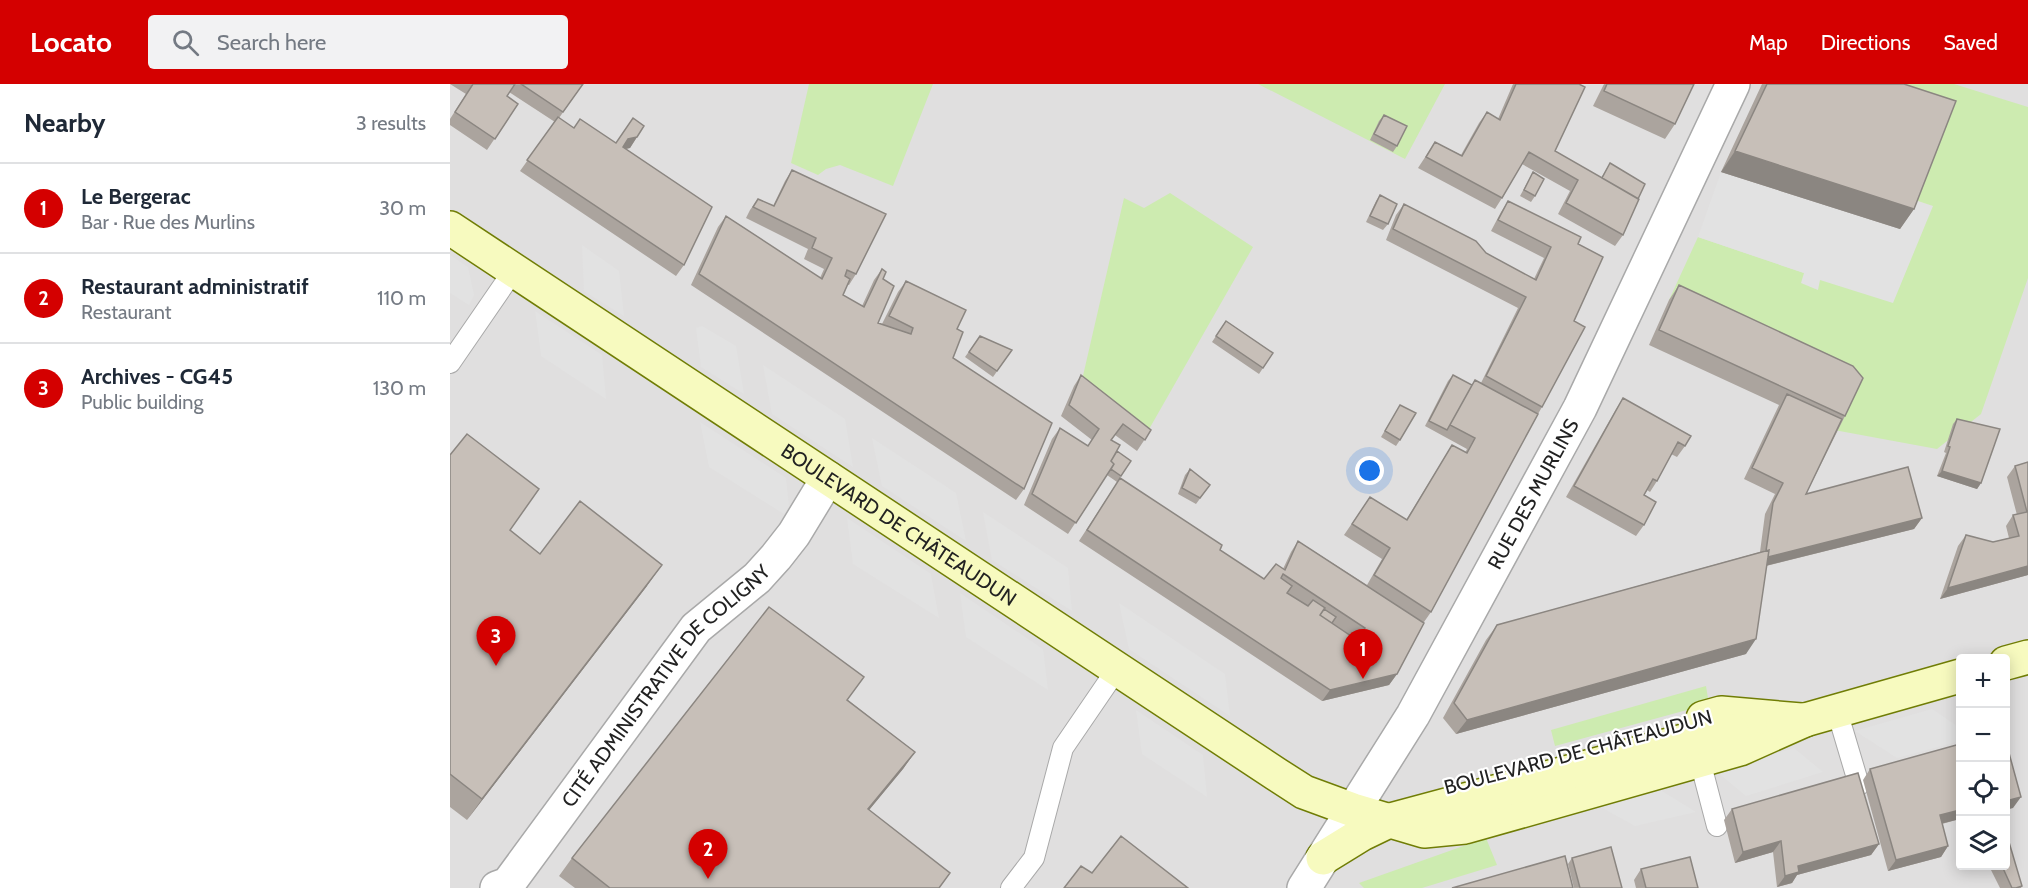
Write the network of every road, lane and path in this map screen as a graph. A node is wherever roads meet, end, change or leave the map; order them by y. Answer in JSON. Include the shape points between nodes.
{"nodes":[{"id":1,"x":1733,"y":84,"type":"edge"},
{"id":2,"x":450,"y":228,"type":"edge"},
{"id":3,"x":514,"y":270,"type":"junction"},
{"id":4,"x":450,"y":363,"type":"edge"},
{"id":5,"x":828,"y":478,"type":"junction"},
{"id":6,"x":2028,"y":657,"type":"edge"},
{"id":7,"x":2010,"y":662,"type":"edge"},
{"id":8,"x":1117,"y":669,"type":"junction"},
{"id":9,"x":1956,"y":677,"type":"edge"},
{"id":10,"x":1837,"y":711,"type":"junction"},
{"id":11,"x":1805,"y":720,"type":"junction"},
{"id":12,"x":1700,"y":761,"type":"junction"},
{"id":13,"x":1859,"y":785,"type":"edge"},
{"id":14,"x":1353,"y":810,"type":"junction"},
{"id":15,"x":1389,"y":821,"type":"junction"},
{"id":16,"x":1717,"y":826,"type":"dead end"},
{"id":17,"x":1323,"y":858,"type":"junction"},
{"id":18,"x":497,"y":888,"type":"edge"},
{"id":19,"x":1011,"y":888,"type":"edge"},
{"id":20,"x":1304,"y":888,"type":"edge"}],
"edges":[{"from":1,"to":14,"type":"street","name":"RUE DES MURLINS","via":[[1580,408],[1413,715]]},
{"from":2,"to":3,"type":"main road","name":"BOULEVARD DE CHÂTEAUDUN"},
{"from":3,"to":4,"type":"lane"},
{"from":3,"to":5,"type":"main road","name":"BOULEVARD DE CHÂTEAUDUN"},
{"from":5,"to":8,"type":"main road","name":"BOULEVARD DE CHÂTEAUDUN"},
{"from":5,"to":18,"type":"street","name":"CITÉ ADMINISTRATIVE DE COLIGNY","via":[[776,557],[757,578],[696,628],[508,884]]},
{"from":6,"to":7,"type":"main road"},
{"from":8,"to":14,"type":"main road","name":"BOULEVARD DE CHÂTEAUDUN","via":[[1304,792]]},
{"from":8,"to":19,"type":"lane","via":[[1063,748],[1034,858]]},
{"from":9,"to":10,"type":"main road","name":"BOULEVARD DE CHÂTEAUDUN"},
{"from":10,"to":11,"type":"main road","name":"BOULEVARD DE CHÂTEAUDUN"},
{"from":10,"to":13,"type":"lane"},
{"from":11,"to":12,"type":"main road","name":"BOULEVARD DE CHÂTEAUDUN","via":[[1740,749]]},
{"from":11,"to":14,"type":"main road","name":"BOULEVARD DE CHÂTEAUDUN","via":[[1720,713]]},
{"from":11,"to":15,"type":"main road","name":"BOULEVARD DE CHÂTEAUDUN","via":[[1706,735]]},
{"from":12,"to":15,"type":"main road","name":"BOULEVARD DE CHÂTEAUDUN","via":[[1465,827],[1424,831]]},
{"from":12,"to":16,"type":"lane"},
{"from":14,"to":15,"type":"main road","name":"BOULEVARD DE CHÂTEAUDUN"},
{"from":14,"to":17,"type":"street","name":"RUE DES MURLINS"},
{"from":15,"to":17,"type":"main road","name":"BOULEVARD DE CHÂTEAUDUN"},
{"from":17,"to":20,"type":"street","name":"RUE DES MURLINS"}]}
